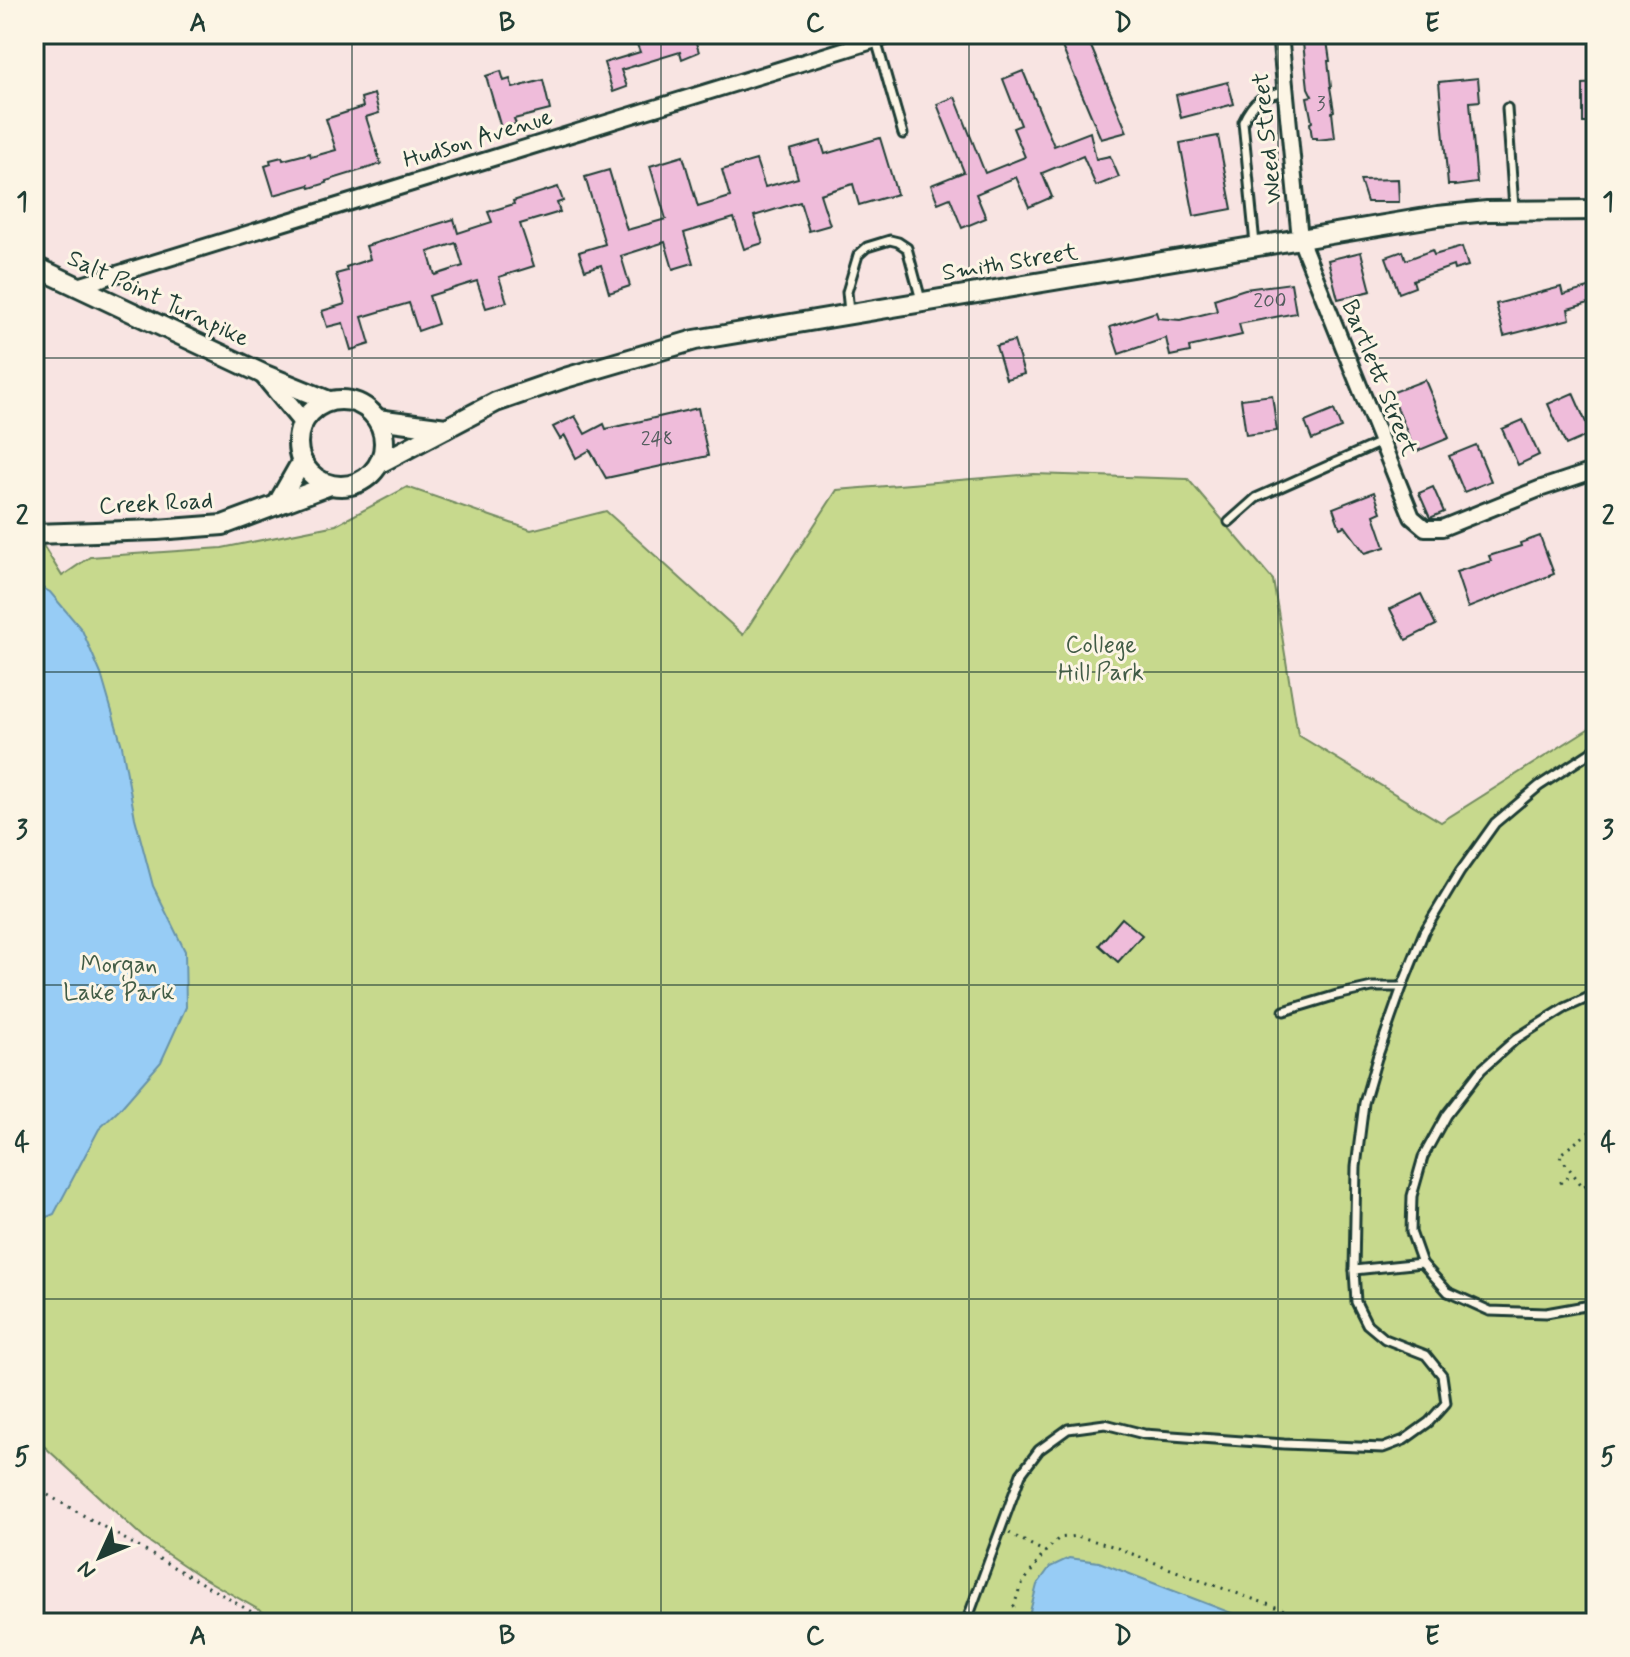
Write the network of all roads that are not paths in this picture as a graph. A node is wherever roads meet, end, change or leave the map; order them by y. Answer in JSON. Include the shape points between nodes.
{"nodes":[{"id":1,"x":895,"y":34,"type":"edge"},
{"id":2,"x":1280,"y":34,"type":"edge"},
{"id":3,"x":876,"y":37,"type":"edge"},
{"id":4,"x":1286,"y":91,"type":"junction"},
{"id":5,"x":1507,"y":108,"type":"dead end"},
{"id":6,"x":903,"y":134,"type":"dead end"},
{"id":7,"x":1514,"y":210,"type":"junction"},
{"id":8,"x":1596,"y":210,"type":"edge"},
{"id":9,"x":1300,"y":239,"type":"junction"},
{"id":10,"x":1255,"y":246,"type":"junction"},
{"id":11,"x":34,"y":266,"type":"edge"},
{"id":12,"x":75,"y":287,"type":"junction"},
{"id":13,"x":921,"y":302,"type":"junction"},
{"id":14,"x":849,"y":313,"type":"junction"},
{"id":15,"x":263,"y":374,"type":"junction"},
{"id":16,"x":329,"y":401,"type":"junction"},
{"id":17,"x":377,"y":419,"type":"junction"},
{"id":18,"x":303,"y":422,"type":"junction"},
{"id":19,"x":446,"y":428,"type":"junction"},
{"id":20,"x":1381,"y":442,"type":"junction"},
{"id":21,"x":302,"y":461,"type":"junction"},
{"id":22,"x":380,"y":463,"type":"junction"},
{"id":23,"x":1596,"y":470,"type":"edge"},
{"id":24,"x":330,"y":485,"type":"junction"},
{"id":25,"x":277,"y":505,"type":"junction"},
{"id":26,"x":1229,"y":522,"type":"dead end"},
{"id":27,"x":34,"y":534,"type":"edge"},
{"id":28,"x":1596,"y":749,"type":"edge"},
{"id":29,"x":1402,"y":987,"type":"junction"},
{"id":30,"x":1596,"y":994,"type":"edge"},
{"id":31,"x":1284,"y":1011,"type":"dead end"},
{"id":32,"x":1422,"y":1263,"type":"junction"},
{"id":33,"x":1354,"y":1270,"type":"junction"},
{"id":34,"x":1596,"y":1304,"type":"edge"},
{"id":35,"x":966,"y":1623,"type":"edge"}],
"edges":[{"from":1,"to":3,"type":"street","name":"Hudson Avenue"},
{"from":2,"to":4,"type":"street","name":"Weed Street"},
{"from":3,"to":6,"type":"lane"},
{"from":3,"to":12,"type":"street","name":"Hudson Avenue"},
{"from":4,"to":9,"type":"street","name":"Weed Street"},
{"from":4,"to":10,"type":"lane","via":[[1259,99],[1243,122]]},
{"from":5,"to":7,"type":"lane"},
{"from":7,"to":8,"type":"street","name":"Smith Street"},
{"from":7,"to":9,"type":"street","name":"Smith Street","via":[[1438,216]]},
{"from":9,"to":10,"type":"street","name":"Smith Street"},
{"from":9,"to":20,"type":"street","name":"Bartlett Street"},
{"from":10,"to":13,"type":"street","name":"Smith Street"},
{"from":11,"to":12,"type":"street","name":"Salt Point Turnpike"},
{"from":12,"to":15,"type":"street","name":"Salt Point Turnpike"},
{"from":13,"to":14,"type":"street","name":"Smith Street"},
{"from":13,"to":14,"type":"lane","via":[[907,248],[890,240],[858,255],[847,292]]},
{"from":14,"to":19,"type":"street","name":"Smith Street","via":[[695,340],[496,402]]},
{"from":15,"to":16,"type":"street","name":"Salt Point Turnpike"},
{"from":15,"to":18,"type":"street","name":"Salt Point Turnpike"},
{"from":16,"to":17,"type":"street","via":[[356,402]]},
{"from":16,"to":18,"type":"street"},
{"from":17,"to":19,"type":"street"},
{"from":17,"to":22,"type":"street","via":[[385,441]]},
{"from":18,"to":21,"type":"street","via":[[298,434]]},
{"from":19,"to":22,"type":"street","name":"Smith Street"},
{"from":20,"to":23,"type":"street","name":"Bartlett Street","via":[[1412,517],[1425,528],[1442,528]]},
{"from":20,"to":26,"type":"lane","via":[[1256,498]]},
{"from":21,"to":24,"type":"street","via":[[313,477]]},
{"from":21,"to":25,"type":"street"},
{"from":22,"to":24,"type":"street","via":[[359,483]]},
{"from":24,"to":25,"type":"street","name":"Creek Road"},
{"from":25,"to":27,"type":"street","name":"Creek Road","via":[[223,525]]},
{"from":28,"to":29,"type":"lane","via":[[1495,823],[1424,932]]},
{"from":29,"to":31,"type":"lane","via":[[1372,987]]},
{"from":29,"to":33,"type":"lane","via":[[1364,1103],[1356,1167]]},
{"from":30,"to":32,"type":"lane","via":[[1517,1038],[1481,1070],[1446,1115],[1423,1157],[1412,1196],[1411,1232]]},
{"from":32,"to":33,"type":"lane"},
{"from":32,"to":34,"type":"lane","via":[[1448,1292],[1490,1311],[1546,1313]]},
{"from":33,"to":35,"type":"lane","via":[[1356,1302],[1367,1324],[1385,1339],[1426,1355],[1442,1375],[1446,1403],[1429,1422],[1383,1448],[1144,1434],[1105,1424],[1068,1429],[1039,1450],[1021,1474]]}]}
